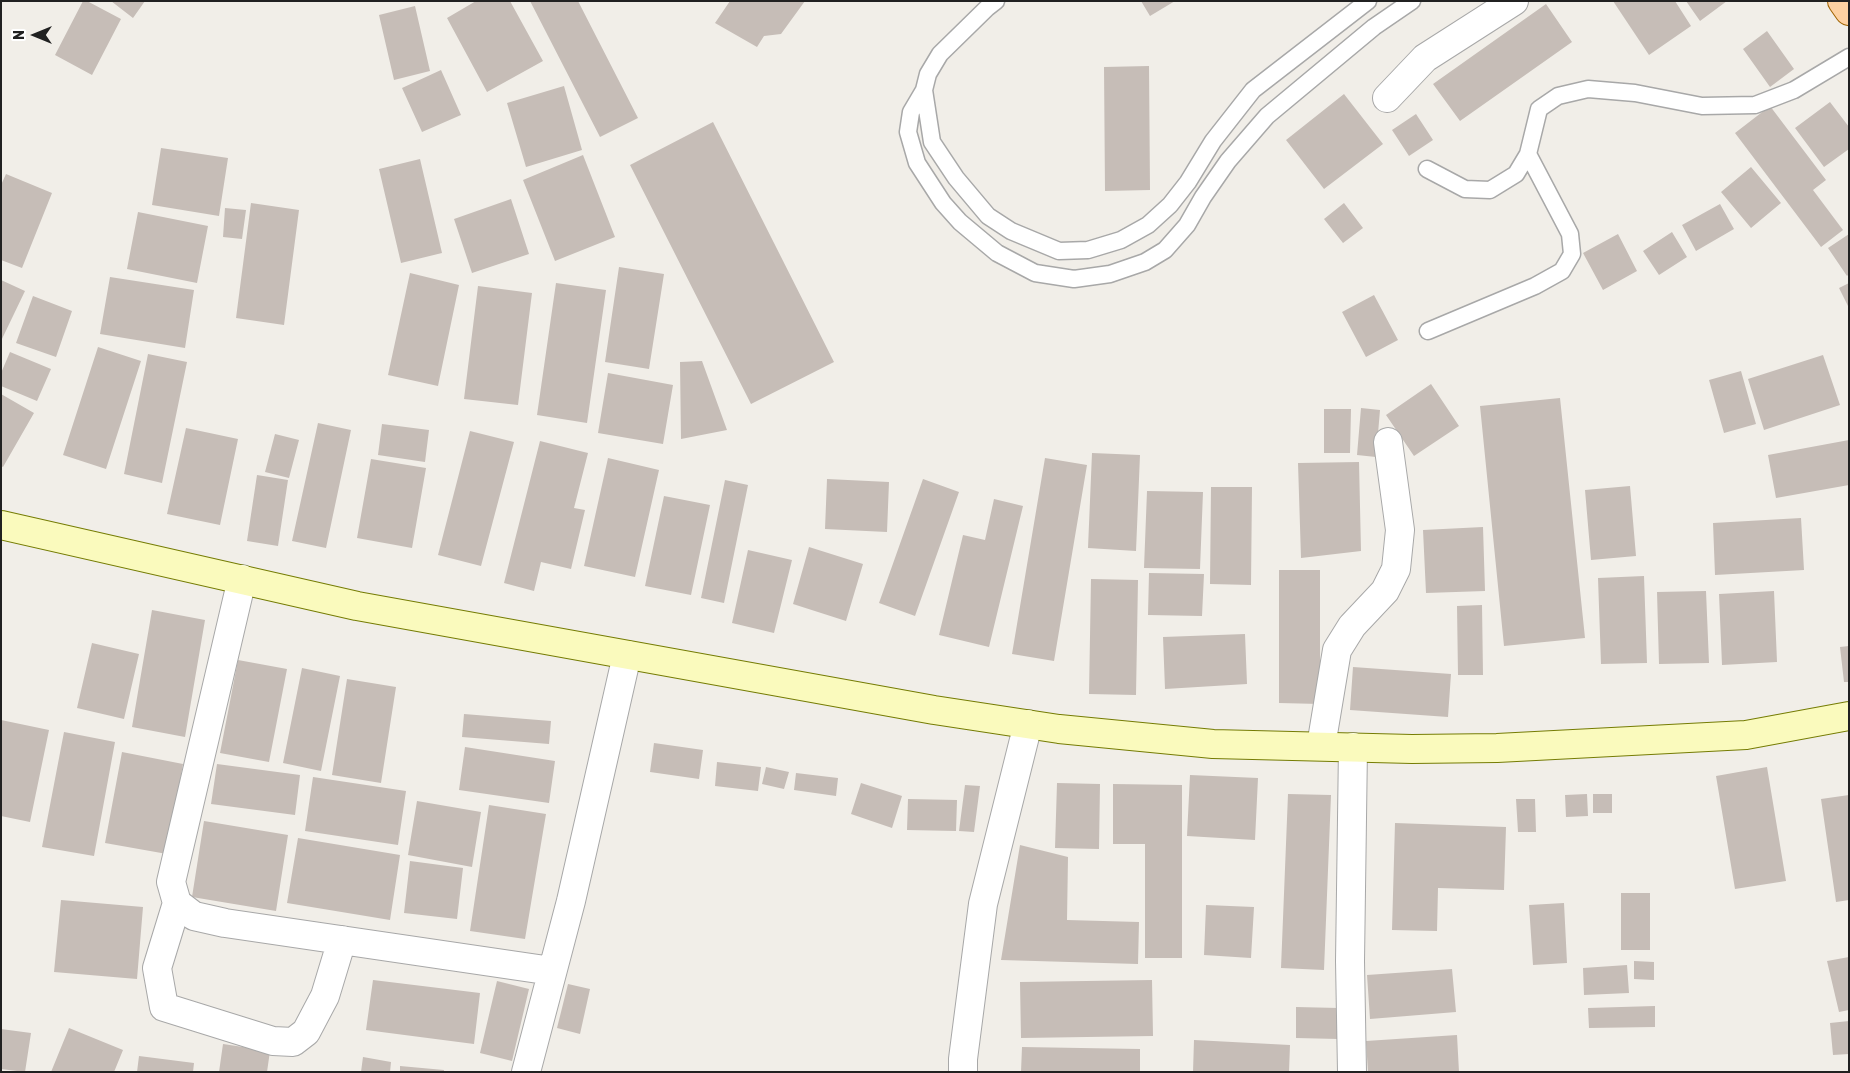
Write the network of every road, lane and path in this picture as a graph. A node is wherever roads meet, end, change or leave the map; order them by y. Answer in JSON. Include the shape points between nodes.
{"nodes":[{"id":1,"x":996,"y":1,"type":"edge"},
{"id":2,"x":1368,"y":1,"type":"edge"},
{"id":3,"x":1412,"y":1,"type":"edge"},
{"id":4,"x":1514,"y":1,"type":"edge"},
{"id":5,"x":1842,"y":1,"type":"edge"},
{"id":6,"x":1849,"y":11,"type":"edge"},
{"id":7,"x":1849,"y":56,"type":"edge"},
{"id":8,"x":924,"y":90,"type":"junction"},
{"id":9,"x":1388,"y":98,"type":"dead end"},
{"id":10,"x":1528,"y":154,"type":"junction"},
{"id":11,"x":1427,"y":169,"type":"dead end"},
{"id":12,"x":1428,"y":331,"type":"dead end"},
{"id":13,"x":1388,"y":442,"type":"dead end"},
{"id":14,"x":1,"y":525,"type":"edge"},
{"id":15,"x":242,"y":579,"type":"junction"},
{"id":16,"x":627,"y":654,"type":"junction"},
{"id":17,"x":1849,"y":716,"type":"edge"},
{"id":18,"x":1028,"y":724,"type":"junction"},
{"id":19,"x":1321,"y":746,"type":"junction"},
{"id":20,"x":1353,"y":747,"type":"junction"},
{"id":21,"x":177,"y":903,"type":"junction"},
{"id":22,"x":342,"y":940,"type":"junction"},
{"id":23,"x":552,"y":971,"type":"junction"},
{"id":24,"x":526,"y":1072,"type":"edge"},
{"id":25,"x":963,"y":1072,"type":"edge"},
{"id":26,"x":1352,"y":1072,"type":"edge"}],
"edges":[{"from":1,"to":8,"type":"lane","via":[[940,54],[928,74]]},
{"from":2,"to":8,"type":"lane","via":[[1253,90],[1213,141],[1188,182],[1148,225],[1121,240],[1088,250],[1059,251],[1011,231],[988,216],[956,178],[932,142]]},
{"from":3,"to":8,"type":"lane","via":[[1374,27],[1267,116],[1228,161],[1187,225],[1166,250],[1145,262],[1110,274],[1074,279],[1035,274],[997,253],[960,222],[943,203],[917,163],[908,132],[912,112]]},
{"from":4,"to":9,"type":"street","via":[[1424,58]]},
{"from":5,"to":6,"type":"main road"},
{"from":7,"to":10,"type":"lane","via":[[1794,90],[1755,105],[1702,106],[1635,93],[1588,89],[1558,96],[1539,109]]},
{"from":10,"to":11,"type":"lane","via":[[1516,174],[1490,190],[1465,189]]},
{"from":10,"to":12,"type":"lane","via":[[1570,234],[1572,254],[1562,272]]},
{"from":13,"to":19,"type":"street","via":[[1400,530],[1396,569],[1385,591],[1352,626],[1337,650]]},
{"from":14,"to":15,"type":"street"},
{"from":15,"to":16,"type":"street","via":[[357,606]]},
{"from":15,"to":21,"type":"street","via":[[171,882]]},
{"from":16,"to":18,"type":"street"},
{"from":16,"to":23,"type":"street"},
{"from":17,"to":20,"type":"street","via":[[1746,735],[1497,748]]},
{"from":18,"to":19,"type":"street","via":[[1213,744]]},
{"from":18,"to":25,"type":"street","via":[[983,904]]},
{"from":19,"to":20,"type":"street"},
{"from":20,"to":26,"type":"street"},
{"from":21,"to":22,"type":"street","via":[[194,916],[225,923]]},
{"from":21,"to":22,"type":"street","via":[[157,968],[164,1007],[273,1041],[293,1042],[306,1032],[325,996]]},
{"from":22,"to":23,"type":"street"},
{"from":23,"to":24,"type":"street"}]}
